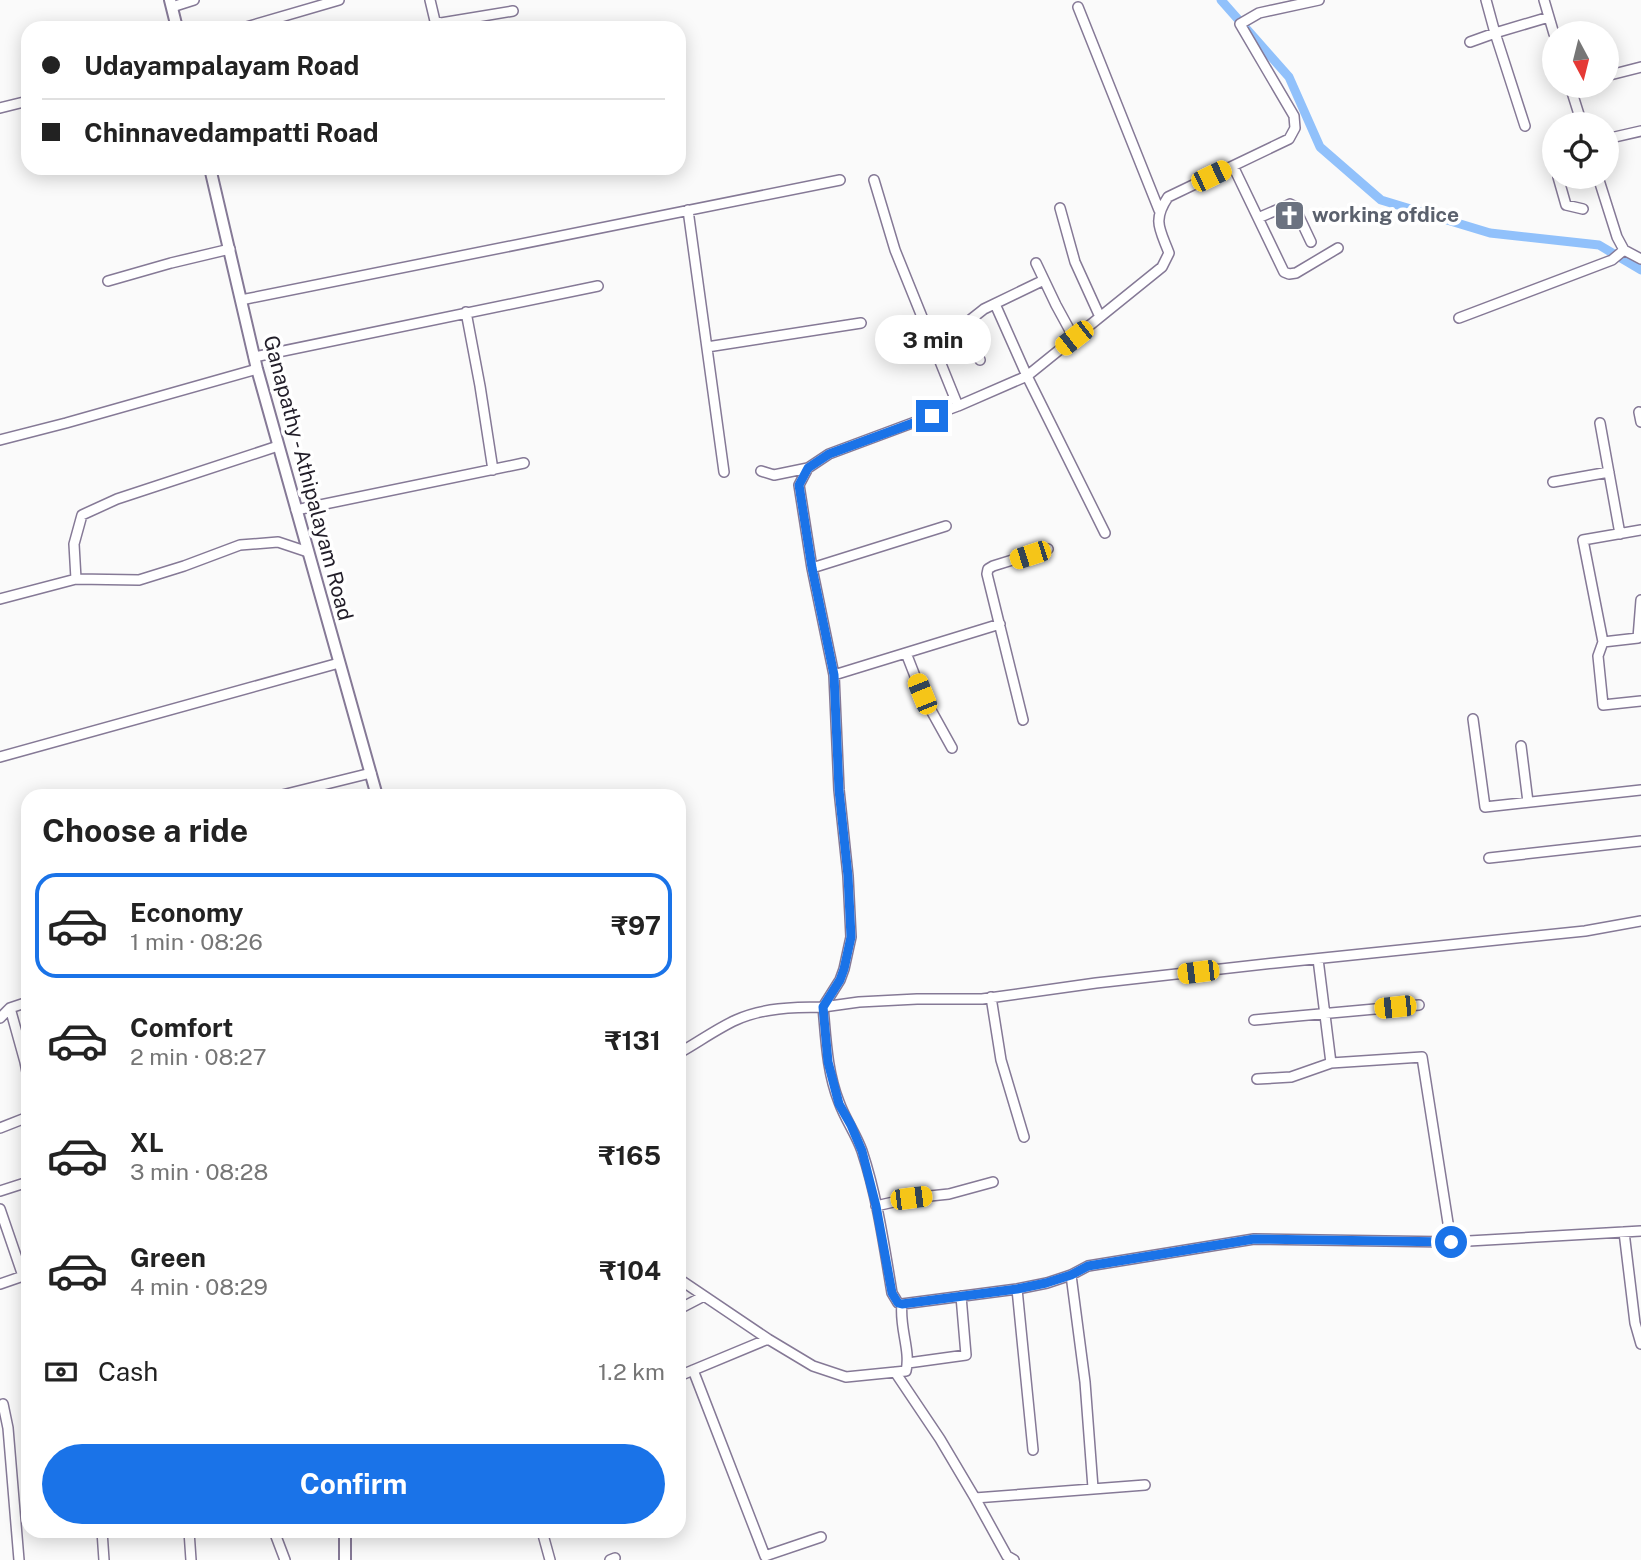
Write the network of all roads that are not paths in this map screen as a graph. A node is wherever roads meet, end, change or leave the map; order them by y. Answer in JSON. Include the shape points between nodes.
{"nodes":[{"id":1,"x":194,"y":0,"type":"edge"},
{"id":2,"x":339,"y":0,"type":"edge"},
{"id":3,"x":430,"y":0,"type":"edge"},
{"id":4,"x":1319,"y":0,"type":"edge"},
{"id":5,"x":1486,"y":0,"type":"edge"},
{"id":6,"x":1544,"y":0,"type":"edge"},
{"id":7,"x":171,"y":3,"type":"edge"},
{"id":8,"x":1078,"y":7,"type":"dead end"},
{"id":9,"x":513,"y":11,"type":"dead end"},
{"id":10,"x":1549,"y":17,"type":"junction"},
{"id":11,"x":175,"y":21,"type":"edge"},
{"id":12,"x":267,"y":21,"type":"edge"},
{"id":13,"x":435,"y":21,"type":"edge"},
{"id":14,"x":453,"y":21,"type":"edge"},
{"id":15,"x":1550,"y":21,"type":"edge"},
{"id":16,"x":1496,"y":33,"type":"junction"},
{"id":17,"x":1470,"y":42,"type":"dead end"},
{"id":18,"x":1641,"y":67,"type":"edge"},
{"id":19,"x":1619,"y":73,"type":"edge"},
{"id":20,"x":21,"y":103,"type":"edge"},
{"id":21,"x":0,"y":108,"type":"edge"},
{"id":22,"x":1525,"y":126,"type":"dead end"},
{"id":23,"x":1641,"y":131,"type":"edge"},
{"id":24,"x":1619,"y":136,"type":"edge"},
{"id":25,"x":1233,"y":166,"type":"junction"},
{"id":26,"x":212,"y":175,"type":"edge"},
{"id":27,"x":840,"y":180,"type":"dead end"},
{"id":28,"x":874,"y":180,"type":"dead end"},
{"id":29,"x":1561,"y":189,"type":"edge"},
{"id":30,"x":1602,"y":189,"type":"edge"},
{"id":31,"x":1060,"y":208,"type":"dead end"},
{"id":32,"x":1583,"y":209,"type":"dead end"},
{"id":33,"x":688,"y":210,"type":"junction"},
{"id":34,"x":1159,"y":210,"type":"junction"},
{"id":35,"x":1258,"y":218,"type":"junction"},
{"id":36,"x":1311,"y":242,"type":"dead end"},
{"id":37,"x":1338,"y":248,"type":"dead end"},
{"id":38,"x":230,"y":249,"type":"junction"},
{"id":39,"x":1623,"y":250,"type":"junction"},
{"id":40,"x":1641,"y":260,"type":"edge"},
{"id":41,"x":1036,"y":263,"type":"dead end"},
{"id":42,"x":1044,"y":280,"type":"junction"},
{"id":43,"x":108,"y":281,"type":"dead end"},
{"id":44,"x":598,"y":286,"type":"dead end"},
{"id":45,"x":241,"y":300,"type":"junction"},
{"id":46,"x":995,"y":304,"type":"junction"},
{"id":47,"x":466,"y":313,"type":"junction"},
{"id":48,"x":1100,"y":317,"type":"junction"},
{"id":49,"x":1460,"y":318,"type":"dead end"},
{"id":50,"x":861,"y":323,"type":"dead end"},
{"id":51,"x":965,"y":324,"type":"junction"},
{"id":52,"x":1074,"y":338,"type":"junction"},
{"id":53,"x":932,"y":342,"type":"junction"},
{"id":54,"x":707,"y":347,"type":"junction"},
{"id":55,"x":254,"y":357,"type":"junction"},
{"id":56,"x":980,"y":360,"type":"dead end"},
{"id":57,"x":257,"y":369,"type":"junction"},
{"id":58,"x":1027,"y":376,"type":"junction"},
{"id":59,"x":958,"y":406,"type":"junction"},
{"id":60,"x":1600,"y":423,"type":"dead end"},
{"id":61,"x":0,"y":440,"type":"edge"},
{"id":62,"x":278,"y":446,"type":"junction"},
{"id":63,"x":524,"y":463,"type":"dead end"},
{"id":64,"x":808,"y":468,"type":"junction"},
{"id":65,"x":493,"y":470,"type":"junction"},
{"id":66,"x":761,"y":471,"type":"dead end"},
{"id":67,"x":724,"y":472,"type":"dead end"},
{"id":68,"x":1609,"y":472,"type":"junction"},
{"id":69,"x":1553,"y":482,"type":"dead end"},
{"id":70,"x":296,"y":510,"type":"junction"},
{"id":71,"x":946,"y":526,"type":"dead end"},
{"id":72,"x":1641,"y":530,"type":"edge"},
{"id":73,"x":1105,"y":533,"type":"dead end"},
{"id":74,"x":1620,"y":534,"type":"junction"},
{"id":75,"x":1048,"y":549,"type":"dead end"},
{"id":76,"x":308,"y":552,"type":"junction"},
{"id":77,"x":812,"y":568,"type":"junction"},
{"id":78,"x":76,"y":579,"type":"junction"},
{"id":79,"x":0,"y":599,"type":"edge"},
{"id":80,"x":1641,"y":600,"type":"edge"},
{"id":81,"x":1000,"y":625,"type":"junction"},
{"id":82,"x":1603,"y":642,"type":"junction"},
{"id":83,"x":906,"y":653,"type":"junction"},
{"id":84,"x":339,"y":663,"type":"junction"},
{"id":85,"x":834,"y":675,"type":"junction"},
{"id":86,"x":1641,"y":701,"type":"edge"},
{"id":87,"x":1473,"y":719,"type":"dead end"},
{"id":88,"x":1023,"y":720,"type":"dead end"},
{"id":89,"x":1521,"y":746,"type":"dead end"},
{"id":90,"x":952,"y":748,"type":"dead end"},
{"id":91,"x":0,"y":757,"type":"edge"},
{"id":92,"x":370,"y":773,"type":"junction"},
{"id":93,"x":306,"y":789,"type":"edge"},
{"id":94,"x":374,"y":789,"type":"edge"},
{"id":95,"x":1641,"y":790,"type":"edge"},
{"id":96,"x":1528,"y":802,"type":"junction"},
{"id":97,"x":1641,"y":841,"type":"edge"},
{"id":98,"x":1489,"y":858,"type":"dead end"},
{"id":99,"x":1641,"y":921,"type":"edge"},
{"id":100,"x":1318,"y":958,"type":"junction"},
{"id":101,"x":991,"y":998,"type":"junction"},
{"id":102,"x":21,"y":1005,"type":"edge"},
{"id":103,"x":1419,"y":1005,"type":"dead end"},
{"id":104,"x":823,"y":1007,"type":"junction"},
{"id":105,"x":10,"y":1009,"type":"junction"},
{"id":106,"x":1325,"y":1014,"type":"junction"},
{"id":107,"x":0,"y":1018,"type":"edge"},
{"id":108,"x":1254,"y":1020,"type":"dead end"},
{"id":109,"x":21,"y":1045,"type":"edge"},
{"id":110,"x":686,"y":1049,"type":"edge"},
{"id":111,"x":1331,"y":1063,"type":"junction"},
{"id":112,"x":1257,"y":1079,"type":"dead end"},
{"id":113,"x":21,"y":1120,"type":"edge"},
{"id":114,"x":0,"y":1128,"type":"edge"},
{"id":115,"x":1024,"y":1137,"type":"dead end"},
{"id":116,"x":993,"y":1182,"type":"dead end"},
{"id":117,"x":21,"y":1184,"type":"edge"},
{"id":118,"x":0,"y":1191,"type":"edge"},
{"id":119,"x":876,"y":1206,"type":"junction"},
{"id":120,"x":0,"y":1209,"type":"edge"},
{"id":121,"x":1641,"y":1231,"type":"edge"},
{"id":122,"x":1624,"y":1232,"type":"junction"},
{"id":123,"x":1451,"y":1242,"type":"junction"},
{"id":124,"x":21,"y":1264,"type":"edge"},
{"id":125,"x":1071,"y":1275,"type":"junction"},
{"id":126,"x":21,"y":1276,"type":"edge"},
{"id":127,"x":0,"y":1284,"type":"edge"},
{"id":128,"x":686,"y":1284,"type":"edge"},
{"id":129,"x":1017,"y":1289,"type":"junction"},
{"id":130,"x":704,"y":1296,"type":"junction"},
{"id":131,"x":961,"y":1296,"type":"junction"},
{"id":132,"x":902,"y":1304,"type":"junction"},
{"id":133,"x":686,"y":1305,"type":"edge"},
{"id":134,"x":768,"y":1339,"type":"junction"},
{"id":135,"x":1641,"y":1344,"type":"edge"},
{"id":136,"x":908,"y":1363,"type":"junction"},
{"id":137,"x":693,"y":1370,"type":"junction"},
{"id":138,"x":895,"y":1372,"type":"junction"},
{"id":139,"x":686,"y":1373,"type":"edge"},
{"id":140,"x":1,"y":1402,"type":"edge"},
{"id":141,"x":1033,"y":1450,"type":"dead end"},
{"id":142,"x":1145,"y":1485,"type":"dead end"},
{"id":143,"x":1093,"y":1488,"type":"junction"},
{"id":144,"x":975,"y":1498,"type":"junction"},
{"id":145,"x":821,"y":1537,"type":"dead end"},
{"id":146,"x":102,"y":1538,"type":"edge"},
{"id":147,"x":189,"y":1538,"type":"edge"},
{"id":148,"x":277,"y":1538,"type":"edge"},
{"id":149,"x":345,"y":1538,"type":"edge"},
{"id":150,"x":544,"y":1538,"type":"edge"},
{"id":151,"x":19,"y":1560,"type":"edge"},
{"id":152,"x":104,"y":1560,"type":"edge"},
{"id":153,"x":191,"y":1560,"type":"edge"},
{"id":154,"x":285,"y":1560,"type":"edge"},
{"id":155,"x":345,"y":1560,"type":"edge"},
{"id":156,"x":550,"y":1560,"type":"edge"},
{"id":157,"x":1014,"y":1560,"type":"edge"}],
"edges":[{"from":1,"to":7,"type":"street"},
{"from":2,"to":12,"type":"street"},
{"from":3,"to":13,"type":"street"},
{"from":4,"to":25,"type":"street","via":[[1259,13],[1240,24],[1294,116],[1295,128],[1289,139]]},
{"from":5,"to":16,"type":"street"},
{"from":6,"to":10,"type":"street"},
{"from":7,"to":11,"type":"main road"},
{"from":8,"to":34,"type":"street"},
{"from":9,"to":14,"type":"street"},
{"from":10,"to":15,"type":"street"},
{"from":10,"to":16,"type":"street"},
{"from":16,"to":17,"type":"street"},
{"from":16,"to":22,"type":"street"},
{"from":18,"to":19,"type":"street"},
{"from":20,"to":21,"type":"street"},
{"from":23,"to":24,"type":"street"},
{"from":25,"to":34,"type":"street","via":[[1168,197]]},
{"from":25,"to":35,"type":"street"},
{"from":26,"to":38,"type":"main road","name":"Ganapathy - Athipalayam Road"},
{"from":27,"to":33,"type":"street"},
{"from":28,"to":53,"type":"street","via":[[895,250]]},
{"from":29,"to":32,"type":"street","via":[[1566,205]]},
{"from":30,"to":39,"type":"street"},
{"from":31,"to":48,"type":"street","via":[[1076,262]]},
{"from":33,"to":45,"type":"street"},
{"from":33,"to":54,"type":"street"},
{"from":34,"to":48,"type":"street","via":[[1158,225],[1169,253],[1162,267]]},
{"from":35,"to":36,"type":"street","via":[[1290,204]]},
{"from":35,"to":37,"type":"street","via":[[1282,269],[1289,274]]},
{"from":38,"to":43,"type":"street"},
{"from":38,"to":45,"type":"main road","name":"Ganapathy - Athipalayam Road"},
{"from":39,"to":40,"type":"street"},
{"from":39,"to":49,"type":"street","via":[[1612,260]]},
{"from":41,"to":42,"type":"street"},
{"from":42,"to":46,"type":"street"},
{"from":42,"to":52,"type":"street"},
{"from":44,"to":47,"type":"street"},
{"from":45,"to":55,"type":"main road","name":"Ganapathy - Athipalayam Road"},
{"from":46,"to":51,"type":"street"},
{"from":46,"to":58,"type":"street"},
{"from":47,"to":55,"type":"street"},
{"from":47,"to":65,"type":"street"},
{"from":48,"to":52,"type":"street"},
{"from":50,"to":54,"type":"street"},
{"from":51,"to":53,"type":"street"},
{"from":51,"to":56,"type":"street"},
{"from":52,"to":58,"type":"street"},
{"from":53,"to":59,"type":"street"},
{"from":54,"to":67,"type":"street"},
{"from":55,"to":57,"type":"main road","name":"Ganapathy - Athipalayam Road"},
{"from":57,"to":61,"type":"street"},
{"from":57,"to":62,"type":"main road","name":"Ganapathy - Athipalayam Road"},
{"from":58,"to":59,"type":"street"},
{"from":58,"to":73,"type":"street"},
{"from":59,"to":64,"type":"street","via":[[829,454]]},
{"from":60,"to":68,"type":"street"},
{"from":62,"to":70,"type":"main road","name":"Ganapathy - Athipalayam Road"},
{"from":62,"to":78,"type":"street","via":[[82,515],[74,544]]},
{"from":63,"to":65,"type":"street"},
{"from":64,"to":66,"type":"street","via":[[774,475]]},
{"from":64,"to":77,"type":"street","via":[[799,485]]},
{"from":65,"to":70,"type":"street"},
{"from":68,"to":69,"type":"street"},
{"from":68,"to":74,"type":"street"},
{"from":70,"to":76,"type":"main road","name":"Ganapathy - Athipalayam Road"},
{"from":71,"to":77,"type":"street"},
{"from":72,"to":74,"type":"street"},
{"from":74,"to":82,"type":"street","via":[[1583,540]]},
{"from":75,"to":81,"type":"street","via":[[988,569]]},
{"from":76,"to":78,"type":"street","via":[[278,542],[240,545],[139,580]]},
{"from":76,"to":84,"type":"main road","name":"Ganapathy - Athipalayam Road"},
{"from":77,"to":85,"type":"street"},
{"from":78,"to":79,"type":"street"},
{"from":80,"to":82,"type":"street","via":[[1638,638]]},
{"from":81,"to":83,"type":"street"},
{"from":81,"to":88,"type":"street"},
{"from":82,"to":86,"type":"street","via":[[1598,656],[1603,705]]},
{"from":83,"to":85,"type":"street"},
{"from":83,"to":90,"type":"street"},
{"from":84,"to":91,"type":"street"},
{"from":84,"to":92,"type":"main road","name":"Ganapathy - Athipalayam Road"},
{"from":85,"to":104,"type":"street","via":[[851,937],[840,980]]},
{"from":87,"to":96,"type":"street","via":[[1485,807]]},
{"from":89,"to":96,"type":"street"},
{"from":92,"to":93,"type":"street"},
{"from":92,"to":94,"type":"main road","name":"Ganapathy - Athipalayam Road"},
{"from":95,"to":96,"type":"street"},
{"from":97,"to":98,"type":"street"},
{"from":99,"to":100,"type":"street","via":[[1585,931]]},
{"from":100,"to":101,"type":"street"},
{"from":100,"to":106,"type":"street"},
{"from":101,"to":104,"type":"street"},
{"from":101,"to":115,"type":"street","via":[[1001,1060]]},
{"from":102,"to":105,"type":"street"},
{"from":103,"to":106,"type":"street"},
{"from":104,"to":110,"type":"street","via":[[792,1007],[737,1019]]},
{"from":104,"to":119,"type":"street","via":[[832,1082],[862,1151]]},
{"from":105,"to":107,"type":"street"},
{"from":105,"to":109,"type":"street"},
{"from":106,"to":108,"type":"street"},
{"from":106,"to":111,"type":"street"},
{"from":111,"to":112,"type":"street","via":[[1290,1077]]},
{"from":111,"to":123,"type":"street","via":[[1422,1057]]},
{"from":113,"to":114,"type":"street"},
{"from":116,"to":119,"type":"street"},
{"from":117,"to":118,"type":"street"},
{"from":119,"to":132,"type":"street","via":[[892,1293]]},
{"from":120,"to":124,"type":"street"},
{"from":121,"to":122,"type":"street"},
{"from":122,"to":123,"type":"street"},
{"from":122,"to":135,"type":"street"},
{"from":123,"to":125,"type":"street","via":[[1254,1239],[1088,1266]]},
{"from":125,"to":129,"type":"street"},
{"from":125,"to":143,"type":"street"},
{"from":126,"to":127,"type":"street"},
{"from":128,"to":130,"type":"street"},
{"from":129,"to":131,"type":"street"},
{"from":129,"to":141,"type":"street"},
{"from":130,"to":133,"type":"street"},
{"from":130,"to":134,"type":"street"},
{"from":131,"to":132,"type":"street"},
{"from":131,"to":136,"type":"street","via":[[966,1355]]},
{"from":132,"to":136,"type":"street"},
{"from":134,"to":137,"type":"street"},
{"from":134,"to":138,"type":"street","via":[[813,1366],[846,1377]]},
{"from":136,"to":138,"type":"street","via":[[906,1371]]},
{"from":137,"to":139,"type":"street"},
{"from":137,"to":145,"type":"street","via":[[765,1556]]},
{"from":138,"to":144,"type":"street"},
{"from":140,"to":151,"type":"street","via":[[8,1428]]},
{"from":142,"to":143,"type":"street"},
{"from":143,"to":144,"type":"street"},
{"from":144,"to":157,"type":"street","via":[[1007,1556]]},
{"from":146,"to":152,"type":"street"},
{"from":147,"to":153,"type":"street"},
{"from":148,"to":154,"type":"street"},
{"from":149,"to":155,"type":"main road"},
{"from":150,"to":156,"type":"street"}]}
